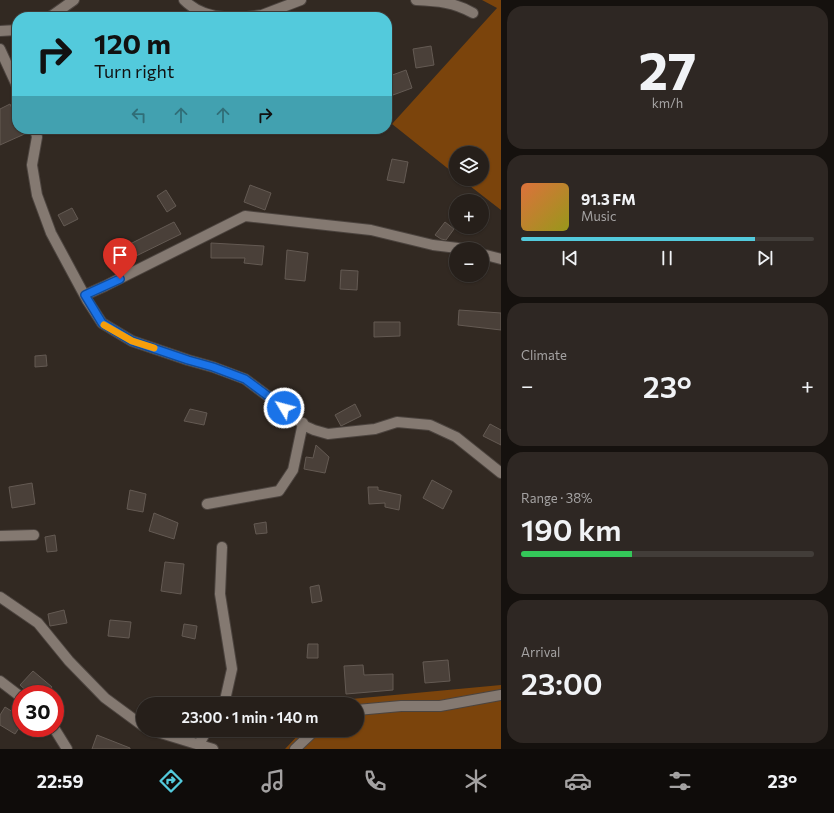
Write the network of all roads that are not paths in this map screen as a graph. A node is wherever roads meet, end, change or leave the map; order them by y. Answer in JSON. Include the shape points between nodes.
{"nodes":[{"id":1,"x":74,"y":0,"type":"edge"},
{"id":2,"x":184,"y":0,"type":"edge"},
{"id":3,"x":301,"y":0,"type":"edge"},
{"id":4,"x":416,"y":0,"type":"edge"},
{"id":5,"x":57,"y":12,"type":"edge"},
{"id":6,"x":202,"y":12,"type":"edge"},
{"id":7,"x":270,"y":12,"type":"edge"},
{"id":8,"x":473,"y":13,"type":"dead end"},
{"id":9,"x":12,"y":30,"type":"edge"},
{"id":10,"x":0,"y":31,"type":"edge"},
{"id":11,"x":0,"y":49,"type":"edge"},
{"id":12,"x":12,"y":75,"type":"edge"},
{"id":13,"x":36,"y":134,"type":"edge"},
{"id":14,"x":449,"y":247,"type":"edge"},
{"id":15,"x":489,"y":256,"type":"edge"},
{"id":16,"x":501,"y":259,"type":"edge"},
{"id":17,"x":85,"y":295,"type":"junction"},
{"id":18,"x":303,"y":423,"type":"junction"},
{"id":19,"x":501,"y":473,"type":"edge"},
{"id":20,"x":207,"y":504,"type":"dead end"},
{"id":21,"x":34,"y":535,"type":"dead end"},
{"id":22,"x":0,"y":536,"type":"edge"},
{"id":23,"x":222,"y":547,"type":"dead end"},
{"id":24,"x":0,"y":597,"type":"edge"},
{"id":25,"x":0,"y":681,"type":"edge"},
{"id":26,"x":12,"y":690,"type":"edge"},
{"id":27,"x":501,"y":695,"type":"edge"},
{"id":28,"x":226,"y":697,"type":"edge"},
{"id":29,"x":364,"y":709,"type":"edge"},
{"id":30,"x":136,"y":721,"type":"edge"},
{"id":31,"x":60,"y":737,"type":"edge"},
{"id":32,"x":175,"y":737,"type":"edge"},
{"id":33,"x":204,"y":737,"type":"edge"},
{"id":34,"x":308,"y":737,"type":"edge"},
{"id":35,"x":199,"y":744,"type":"junction"},
{"id":36,"x":67,"y":749,"type":"edge"},
{"id":37,"x":213,"y":749,"type":"edge"},
{"id":38,"x":295,"y":749,"type":"edge"}],
"edges":[{"from":1,"to":5,"type":"street"},
{"from":2,"to":6,"type":"street"},
{"from":3,"to":7,"type":"street"},
{"from":4,"to":8,"type":"street","via":[[445,1]]},
{"from":9,"to":10,"type":"street"},
{"from":11,"to":12,"type":"street"},
{"from":13,"to":17,"type":"street","via":[[32,165],[37,195],[51,233]]},
{"from":14,"to":17,"type":"street","via":[[371,230],[245,216]]},
{"from":15,"to":16,"type":"street"},
{"from":17,"to":18,"type":"street","via":[[102,323],[132,341],[245,379]]},
{"from":18,"to":19,"type":"street","via":[[328,434],[375,429],[397,422],[430,425],[456,437]]},
{"from":18,"to":20,"type":"street","via":[[293,470],[279,491]]},
{"from":21,"to":22,"type":"street"},
{"from":23,"to":28,"type":"street","via":[[220,594],[232,669]]},
{"from":24,"to":30,"type":"street","via":[[38,624],[105,698]]},
{"from":25,"to":26,"type":"street"},
{"from":27,"to":29,"type":"street","via":[[440,706]]},
{"from":31,"to":36,"type":"street"},
{"from":32,"to":35,"type":"street"},
{"from":33,"to":35,"type":"street"},
{"from":34,"to":38,"type":"street"},
{"from":35,"to":37,"type":"street"}]}
